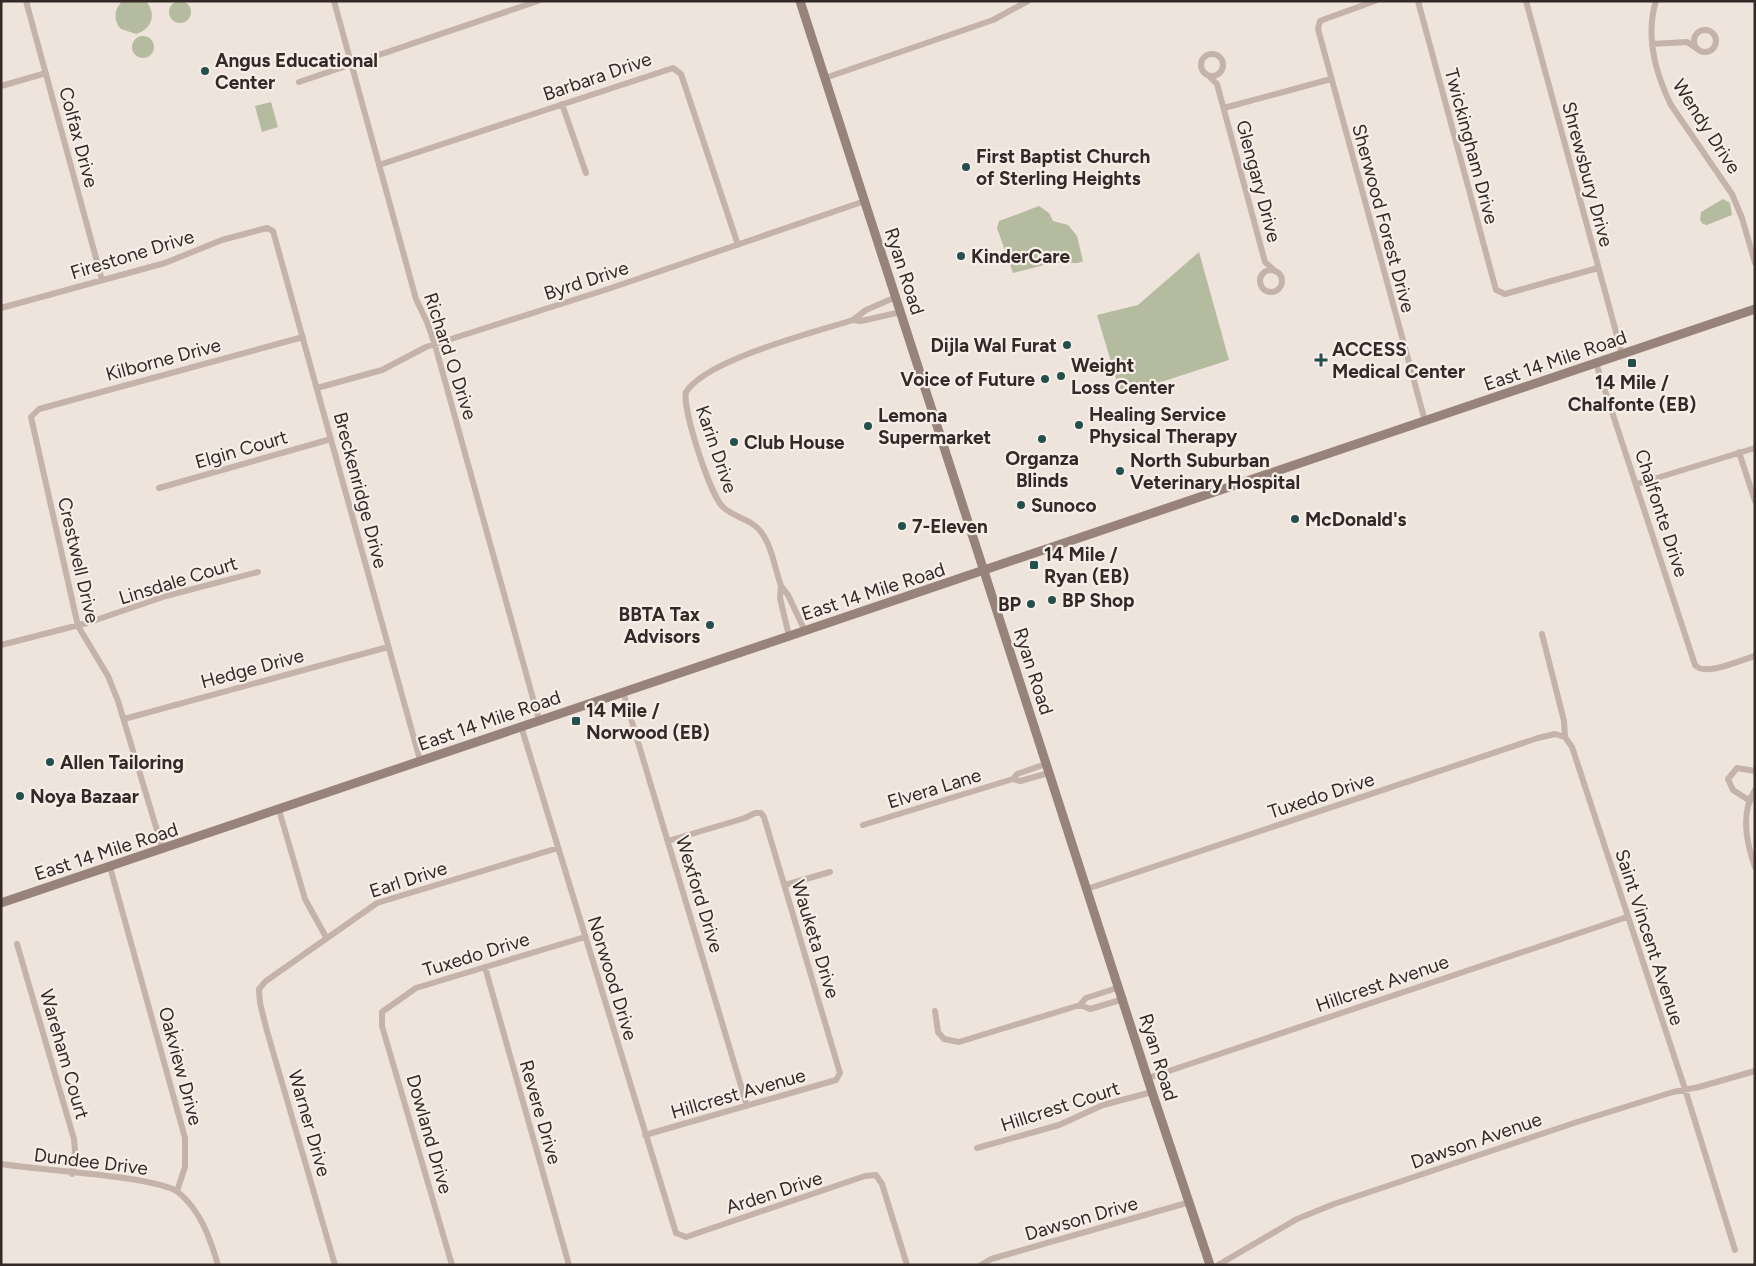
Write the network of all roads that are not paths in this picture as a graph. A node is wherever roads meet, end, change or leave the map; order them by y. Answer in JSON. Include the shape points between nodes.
{"nodes":[{"id":1,"x":26,"y":1,"type":"edge"},
{"id":2,"x":334,"y":1,"type":"edge"},
{"id":3,"x":538,"y":1,"type":"edge"},
{"id":4,"x":800,"y":1,"type":"edge"},
{"id":5,"x":1028,"y":1,"type":"edge"},
{"id":6,"x":1375,"y":1,"type":"edge"},
{"id":7,"x":1418,"y":1,"type":"edge"},
{"id":8,"x":1526,"y":1,"type":"edge"},
{"id":9,"x":1656,"y":1,"type":"edge"},
{"id":10,"x":1695,"y":35,"type":"junction"},
{"id":11,"x":1687,"y":42,"type":"junction"},
{"id":12,"x":1652,"y":44,"type":"junction"},
{"id":13,"x":1696,"y":48,"type":"junction"},
{"id":14,"x":351,"y":64,"type":"junction"},
{"id":15,"x":1220,"y":72,"type":"junction"},
{"id":16,"x":46,"y":73,"type":"junction"},
{"id":17,"x":1208,"y":75,"type":"junction"},
{"id":18,"x":825,"y":78,"type":"junction"},
{"id":19,"x":1331,"y":79,"type":"junction"},
{"id":20,"x":299,"y":82,"type":"dead end"},
{"id":21,"x":1217,"y":84,"type":"junction"},
{"id":22,"x":1,"y":86,"type":"edge"},
{"id":23,"x":562,"y":104,"type":"junction"},
{"id":24,"x":1224,"y":108,"type":"junction"},
{"id":25,"x":379,"y":165,"type":"junction"},
{"id":26,"x":586,"y":173,"type":"dead end"},
{"id":27,"x":865,"y":201,"type":"junction"},
{"id":28,"x":271,"y":229,"type":"joint"},
{"id":29,"x":738,"y":245,"type":"junction"},
{"id":30,"x":1265,"y":262,"type":"junction"},
{"id":31,"x":1755,"y":262,"type":"edge"},
{"id":32,"x":1598,"y":268,"type":"junction"},
{"id":33,"x":1275,"y":271,"type":"junction"},
{"id":34,"x":1262,"y":275,"type":"junction"},
{"id":35,"x":102,"y":280,"type":"junction"},
{"id":36,"x":896,"y":297,"type":"junction"},
{"id":37,"x":1,"y":308,"type":"edge"},
{"id":38,"x":1755,"y":309,"type":"edge"},
{"id":39,"x":901,"y":312,"type":"junction"},
{"id":40,"x":853,"y":320,"type":"junction"},
{"id":41,"x":303,"y":337,"type":"junction"},
{"id":42,"x":436,"y":345,"type":"junction"},
{"id":43,"x":1622,"y":354,"type":"junction"},
{"id":44,"x":1596,"y":363,"type":"junction"},
{"id":45,"x":317,"y":388,"type":"junction"},
{"id":46,"x":32,"y":413,"type":"joint"},
{"id":47,"x":1425,"y":421,"type":"junction"},
{"id":48,"x":331,"y":439,"type":"junction"},
{"id":49,"x":1755,"y":448,"type":"edge"},
{"id":50,"x":1739,"y":452,"type":"junction"},
{"id":51,"x":1637,"y":484,"type":"junction"},
{"id":52,"x":159,"y":488,"type":"dead end"},
{"id":53,"x":1755,"y":501,"type":"edge"},
{"id":54,"x":985,"y":571,"type":"junction"},
{"id":55,"x":258,"y":572,"type":"dead end"},
{"id":56,"x":781,"y":586,"type":"junction"},
{"id":57,"x":78,"y":626,"type":"junction"},
{"id":58,"x":805,"y":630,"type":"junction"},
{"id":59,"x":1542,"y":634,"type":"dead end"},
{"id":60,"x":789,"y":636,"type":"junction"},
{"id":61,"x":1,"y":645,"type":"edge"},
{"id":62,"x":388,"y":647,"type":"junction"},
{"id":63,"x":1755,"y":656,"type":"edge"},
{"id":64,"x":622,"y":692,"type":"junction"},
{"id":65,"x":124,"y":719,"type":"junction"},
{"id":66,"x":538,"y":720,"type":"junction"},
{"id":67,"x":521,"y":726,"type":"junction"},
{"id":68,"x":1565,"y":737,"type":"junction"},
{"id":69,"x":420,"y":760,"type":"junction"},
{"id":70,"x":1048,"y":768,"type":"junction"},
{"id":71,"x":1755,"y":771,"type":"edge"},
{"id":72,"x":1752,"y":795,"type":"edge"},
{"id":73,"x":279,"y":810,"type":"junction"},
{"id":74,"x":863,"y":826,"type":"dead end"},
{"id":75,"x":668,"y":841,"type":"junction"},
{"id":76,"x":558,"y":848,"type":"junction"},
{"id":77,"x":163,"y":850,"type":"junction"},
{"id":78,"x":110,"y":867,"type":"junction"},
{"id":79,"x":1755,"y":867,"type":"edge"},
{"id":80,"x":830,"y":872,"type":"dead end"},
{"id":81,"x":785,"y":885,"type":"junction"},
{"id":82,"x":1086,"y":888,"type":"junction"},
{"id":83,"x":1,"y":903,"type":"edge"},
{"id":84,"x":1627,"y":917,"type":"junction"},
{"id":85,"x":326,"y":937,"type":"junction"},
{"id":86,"x":585,"y":937,"type":"junction"},
{"id":87,"x":17,"y":944,"type":"dead end"},
{"id":88,"x":485,"y":967,"type":"junction"},
{"id":89,"x":1120,"y":987,"type":"junction"},
{"id":90,"x":259,"y":989,"type":"joint"},
{"id":91,"x":1124,"y":999,"type":"junction"},
{"id":92,"x":1080,"y":1005,"type":"junction"},
{"id":93,"x":935,"y":1011,"type":"dead end"},
{"id":94,"x":382,"y":1012,"type":"joint"},
{"id":95,"x":1755,"y":1071,"type":"edge"},
{"id":96,"x":839,"y":1077,"type":"joint"},
{"id":97,"x":1148,"y":1078,"type":"junction"},
{"id":98,"x":1685,"y":1090,"type":"junction"},
{"id":99,"x":1152,"y":1092,"type":"junction"},
{"id":100,"x":747,"y":1106,"type":"junction"},
{"id":101,"x":644,"y":1136,"type":"junction"},
{"id":102,"x":977,"y":1148,"type":"dead end"},
{"id":103,"x":1,"y":1164,"type":"edge"},
{"id":104,"x":72,"y":1174,"type":"junction"},
{"id":105,"x":177,"y":1191,"type":"junction"},
{"id":106,"x":1190,"y":1202,"type":"junction"},
{"id":107,"x":680,"y":1236,"type":"joint"},
{"id":108,"x":1735,"y":1250,"type":"dead end"},
{"id":109,"x":218,"y":1265,"type":"edge"},
{"id":110,"x":335,"y":1265,"type":"edge"},
{"id":111,"x":452,"y":1265,"type":"edge"},
{"id":112,"x":569,"y":1265,"type":"edge"},
{"id":113,"x":907,"y":1265,"type":"edge"},
{"id":114,"x":981,"y":1265,"type":"edge"},
{"id":115,"x":1210,"y":1265,"type":"edge"},
{"id":116,"x":1218,"y":1265,"type":"edge"}],
"edges":[{"from":1,"to":16,"type":"street","name":"Colfax Drive"},
{"from":2,"to":14,"type":"street","name":"Richard O Drive"},
{"from":3,"to":14,"type":"street"},
{"from":4,"to":18,"type":"main road","name":"Ryan Road"},
{"from":5,"to":18,"type":"street","via":[[993,20]]},
{"from":6,"to":19,"type":"street","name":"Sherwood Forest Drive","via":[[1320,22],[1318,29]]},
{"from":7,"to":32,"type":"street","name":"Twickingham Drive","via":[[1495,287],[1503,294]]},
{"from":8,"to":32,"type":"street","name":"Shrewsbury Drive"},
{"from":9,"to":12,"type":"street","name":"Wendy Drive"},
{"from":10,"to":11,"type":"street"},
{"from":10,"to":13,"type":"street"},
{"from":10,"to":13,"type":"street","via":[[1705,30],[1716,38],[1710,51]]},
{"from":11,"to":12,"type":"street"},
{"from":11,"to":13,"type":"street"},
{"from":12,"to":31,"type":"street","name":"Wendy Drive","via":[[1663,89],[1688,132],[1732,194]]},
{"from":14,"to":20,"type":"street"},
{"from":14,"to":25,"type":"street","name":"Richard O Drive"},
{"from":15,"to":17,"type":"street"},
{"from":15,"to":17,"type":"street","via":[[1223,65],[1220,58],[1211,54],[1204,58],[1202,64]]},
{"from":15,"to":21,"type":"street"},
{"from":16,"to":22,"type":"street"},
{"from":16,"to":35,"type":"street","name":"Colfax Drive"},
{"from":17,"to":21,"type":"street","name":"Glengary Drive"},
{"from":18,"to":27,"type":"main road","name":"Ryan Road"},
{"from":19,"to":24,"type":"street","name":"Glengary Drive"},
{"from":19,"to":47,"type":"street","name":"Sherwood Forest Drive"},
{"from":21,"to":24,"type":"street","name":"Glengary Drive"},
{"from":23,"to":25,"type":"street","name":"Barbara Drive"},
{"from":23,"to":26,"type":"street"},
{"from":23,"to":29,"type":"street","name":"Barbara Drive","via":[[669,68],[679,71]]},
{"from":24,"to":30,"type":"street","name":"Glengary Drive"},
{"from":25,"to":42,"type":"street","name":"Richard O Drive","via":[[416,299]]},
{"from":27,"to":29,"type":"street","name":"Byrd Drive"},
{"from":27,"to":36,"type":"main road","name":"Ryan Road"},
{"from":28,"to":35,"type":"street","name":"Firestone Drive","via":[[264,228],[222,240],[165,263]]},
{"from":28,"to":41,"type":"street","name":"Breckenridge Drive"},
{"from":29,"to":42,"type":"street","name":"Byrd Drive"},
{"from":30,"to":33,"type":"street","name":"Glengary Drive"},
{"from":30,"to":34,"type":"street","name":"Glengary Drive"},
{"from":32,"to":43,"type":"street","name":"Shrewsbury Drive"},
{"from":33,"to":34,"type":"street","name":"Glengary Drive"},
{"from":33,"to":34,"type":"street","via":[[1281,283],[1272,292],[1261,285]]},
{"from":35,"to":37,"type":"street","name":"Firestone Drive"},
{"from":36,"to":39,"type":"main road","name":"Ryan Road"},
{"from":36,"to":40,"type":"street","name":"Karin Drive","via":[[860,313]]},
{"from":38,"to":43,"type":"main road","name":"East 14 Mile Road"},
{"from":39,"to":40,"type":"street","name":"Karin Drive"},
{"from":39,"to":54,"type":"main road","name":"Ryan Road"},
{"from":40,"to":56,"type":"street","name":"Karin Drive","via":[[726,362],[696,381],[686,392],[686,410],[714,495],[726,510],[760,530]]},
{"from":41,"to":45,"type":"street","name":"Breckenridge Drive"},
{"from":41,"to":46,"type":"street","name":"Kilborne Drive","via":[[39,408]]},
{"from":42,"to":45,"type":"street","name":"Byrd Drive","via":[[415,351],[382,370]]},
{"from":42,"to":66,"type":"street","name":"Richard O Drive"},
{"from":43,"to":44,"type":"main road","name":"East 14 Mile Road"},
{"from":44,"to":47,"type":"main road","name":"East 14 Mile Road"},
{"from":44,"to":51,"type":"street","name":"Chalfonte Drive"},
{"from":45,"to":48,"type":"street","name":"Breckenridge Drive"},
{"from":46,"to":57,"type":"street","name":"Crestwell Drive"},
{"from":47,"to":54,"type":"main road","name":"East 14 Mile Road"},
{"from":48,"to":52,"type":"street","name":"Elgin Court"},
{"from":48,"to":62,"type":"street","name":"Breckenridge Drive"},
{"from":49,"to":50,"type":"street"},
{"from":50,"to":51,"type":"street"},
{"from":50,"to":53,"type":"street"},
{"from":51,"to":63,"type":"street","name":"Chalfonte Drive","via":[[1695,664],[1701,670],[1710,670]]},
{"from":54,"to":58,"type":"main road","name":"East 14 Mile Road"},
{"from":54,"to":70,"type":"main road","name":"Ryan Road"},
{"from":55,"to":57,"type":"street","name":"Linsdale Court","via":[[166,596]]},
{"from":56,"to":58,"type":"street","name":"Karin Drive"},
{"from":56,"to":60,"type":"street","name":"Karin Drive","via":[[780,598]]},
{"from":57,"to":61,"type":"street","name":"Linsdale Court"},
{"from":57,"to":65,"type":"street","name":"Crestwell Drive","via":[[108,676]]},
{"from":58,"to":60,"type":"main road","name":"East 14 Mile Road"},
{"from":59,"to":68,"type":"street","name":"Saint Vincent Avenue","via":[[1564,721]]},
{"from":60,"to":64,"type":"main road","name":"East 14 Mile Road"},
{"from":62,"to":65,"type":"street","name":"Hedge Drive"},
{"from":62,"to":69,"type":"street","name":"Breckenridge Drive"},
{"from":64,"to":66,"type":"main road","name":"East 14 Mile Road"},
{"from":64,"to":75,"type":"street","name":"Wexford Drive"},
{"from":65,"to":77,"type":"street","name":"Crestwell Drive"},
{"from":66,"to":67,"type":"main road","name":"East 14 Mile Road"},
{"from":67,"to":69,"type":"main road","name":"East 14 Mile Road"},
{"from":67,"to":76,"type":"street","name":"Norwood Drive"},
{"from":68,"to":82,"type":"street","name":"Tuxedo Drive","via":[[1555,734],[1538,738]]},
{"from":68,"to":84,"type":"street","name":"Saint Vincent Avenue","via":[[1572,747]]},
{"from":69,"to":73,"type":"main road","name":"East 14 Mile Road"},
{"from":70,"to":74,"type":"street","name":"Elvera Lane","via":[[1020,781],[1013,779]]},
{"from":70,"to":82,"type":"main road","name":"Ryan Road"},
{"from":71,"to":72,"type":"street","via":[[1737,768],[1728,779],[1733,790]]},
{"from":72,"to":79,"type":"street","via":[[1746,824],[1749,851]]},
{"from":73,"to":77,"type":"main road","name":"East 14 Mile Road"},
{"from":73,"to":85,"type":"street","via":[[305,899]]},
{"from":75,"to":81,"type":"street","name":"Wauketa Drive","via":[[758,812],[764,817]]},
{"from":75,"to":100,"type":"street","name":"Wexford Drive"},
{"from":76,"to":85,"type":"street","name":"Earl Drive","via":[[377,903]]},
{"from":76,"to":86,"type":"street","name":"Norwood Drive"},
{"from":77,"to":78,"type":"main road","name":"East 14 Mile Road"},
{"from":78,"to":83,"type":"main road","name":"East 14 Mile Road"},
{"from":78,"to":105,"type":"street","name":"Oakview Drive","via":[[185,1138],[185,1167]]},
{"from":80,"to":81,"type":"street"},
{"from":81,"to":96,"type":"street","name":"Wauketa Drive","via":[[839,1066]]},
{"from":82,"to":89,"type":"main road","name":"Ryan Road"},
{"from":84,"to":97,"type":"street","name":"Hillcrest Avenue"},
{"from":84,"to":98,"type":"street","name":"Saint Vincent Avenue"},
{"from":85,"to":90,"type":"street","name":"Earl Drive"},
{"from":86,"to":88,"type":"street","name":"Tuxedo Drive"},
{"from":86,"to":101,"type":"street","name":"Norwood Drive"},
{"from":87,"to":104,"type":"street","name":"Wareham Court","via":[[74,1139],[76,1151]]},
{"from":88,"to":94,"type":"street","name":"Tuxedo Drive","via":[[416,988]]},
{"from":88,"to":112,"type":"street","name":"Revere Drive"},
{"from":89,"to":91,"type":"main road","name":"Ryan Road"},
{"from":89,"to":92,"type":"street","via":[[1086,998]]},
{"from":90,"to":110,"type":"street","name":"Warner Drive","via":[[267,1031]]},
{"from":91,"to":92,"type":"street","via":[[1090,1009]]},
{"from":91,"to":97,"type":"main road","name":"Ryan Road"},
{"from":92,"to":93,"type":"street","via":[[959,1042],[944,1039],[937,1026]]},
{"from":94,"to":111,"type":"street","name":"Dowland Drive","via":[[382,1026]]},
{"from":95,"to":98,"type":"street","name":"Dawson Avenue"},
{"from":96,"to":100,"type":"street","name":"Hillcrest Avenue"},
{"from":97,"to":99,"type":"main road","name":"Ryan Road"},
{"from":98,"to":108,"type":"street","name":"Saint Vincent Avenue"},
{"from":98,"to":116,"type":"street","name":"Dawson Avenue","via":[[1574,1123],[1334,1204],[1297,1220]]},
{"from":99,"to":102,"type":"street","name":"Hillcrest Court","via":[[1103,1105],[1059,1125]]},
{"from":99,"to":106,"type":"main road","name":"Ryan Road"},
{"from":100,"to":101,"type":"street","name":"Hillcrest Avenue"},
{"from":101,"to":107,"type":"street","name":"Norwood Drive","via":[[674,1230]]},
{"from":103,"to":104,"type":"street","name":"Dundee Drive"},
{"from":104,"to":105,"type":"street","name":"Dundee Drive","via":[[147,1182]]},
{"from":105,"to":109,"type":"street","via":[[202,1221]]},
{"from":106,"to":114,"type":"street","name":"Dawson Drive","via":[[991,1259]]},
{"from":106,"to":115,"type":"main road","name":"Ryan Road"},
{"from":107,"to":113,"type":"street","name":"Arden Drive","via":[[696,1234],[876,1175],[882,1184]]}]}
